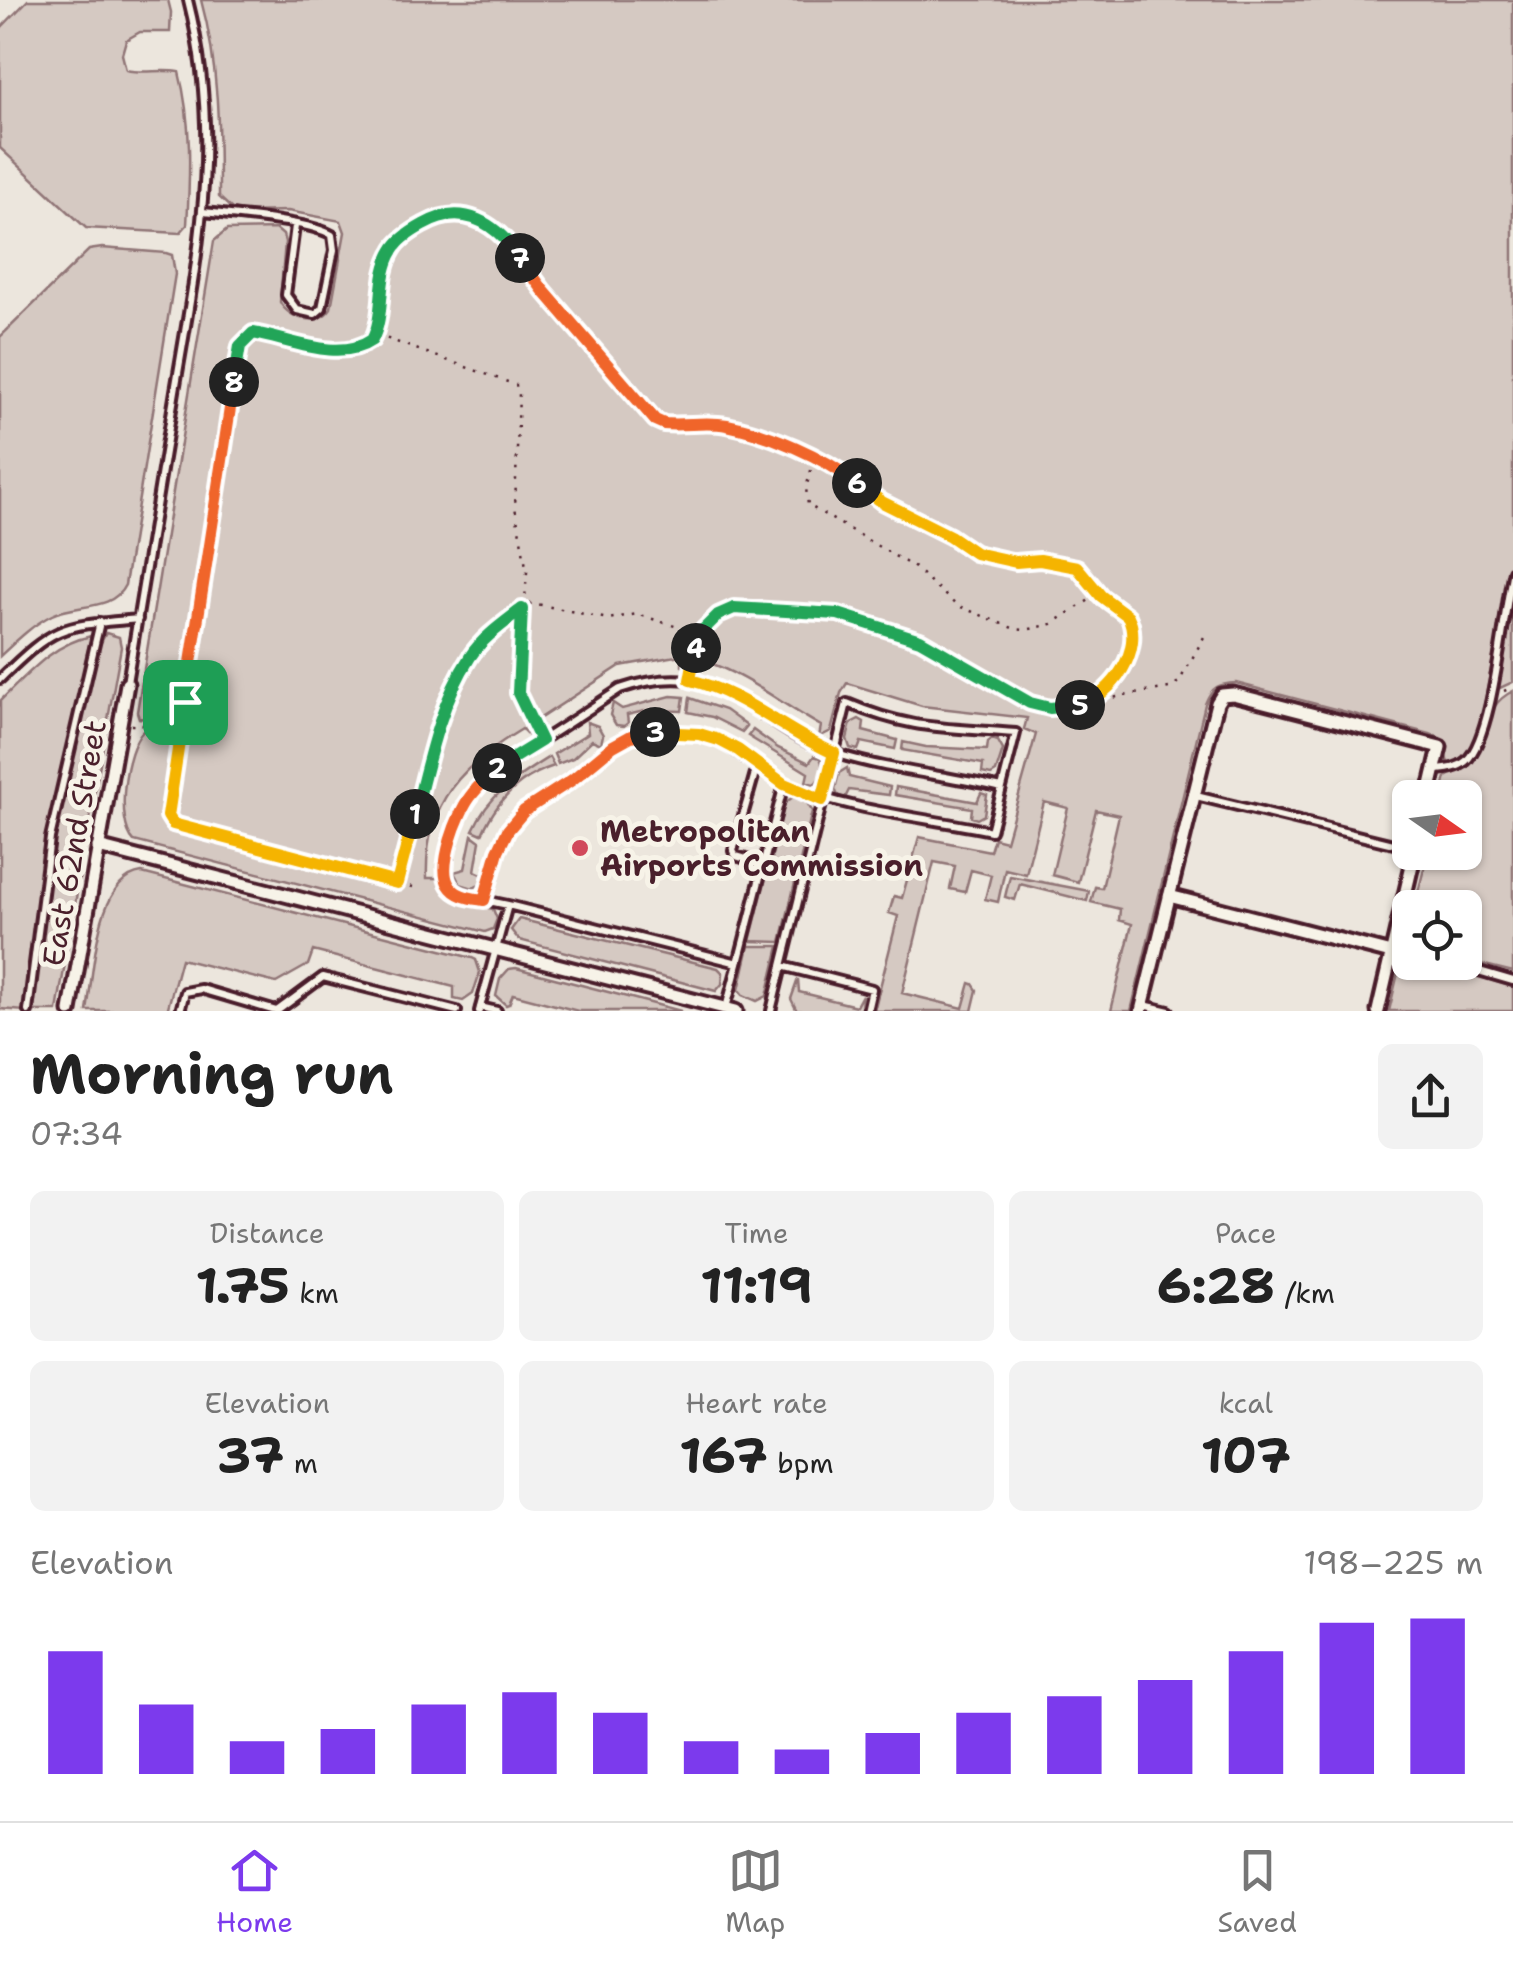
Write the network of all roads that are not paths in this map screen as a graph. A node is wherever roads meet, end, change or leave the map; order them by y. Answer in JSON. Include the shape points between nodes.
{"nodes":[{"id":1,"x":188,"y":0,"type":"edge"},
{"id":2,"x":204,"y":212,"type":"junction"},
{"id":3,"x":295,"y":226,"type":"junction"},
{"id":4,"x":1513,"y":570,"type":"edge"},
{"id":5,"x":138,"y":619,"type":"junction"},
{"id":6,"x":100,"y":622,"type":"junction"},
{"id":7,"x":0,"y":680,"type":"edge"},
{"id":8,"x":127,"y":684,"type":"joint"},
{"id":9,"x":834,"y":753,"type":"junction"},
{"id":10,"x":757,"y":766,"type":"junction"},
{"id":11,"x":1435,"y":771,"type":"junction"},
{"id":12,"x":1433,"y":780,"type":"edge"},
{"id":13,"x":784,"y":784,"type":"junction"},
{"id":14,"x":1002,"y":788,"type":"junction"},
{"id":15,"x":1195,"y":796,"type":"junction"},
{"id":16,"x":822,"y":800,"type":"junction"},
{"id":17,"x":1392,"y":845,"type":"edge"},
{"id":18,"x":98,"y":847,"type":"junction"},
{"id":19,"x":763,"y":864,"type":"junction"},
{"id":20,"x":1169,"y":896,"type":"junction"},
{"id":21,"x":484,"y":900,"type":"junction"},
{"id":22,"x":508,"y":904,"type":"junction"},
{"id":23,"x":496,"y":949,"type":"junction"},
{"id":24,"x":1392,"y":953,"type":"joint"},
{"id":25,"x":738,"y":963,"type":"junction"},
{"id":26,"x":782,"y":966,"type":"junction"},
{"id":27,"x":1482,"y":972,"type":"edge"},
{"id":28,"x":1513,"y":981,"type":"edge"},
{"id":29,"x":422,"y":1007,"type":"edge"},
{"id":30,"x":1142,"y":1008,"type":"edge"},
{"id":31,"x":480,"y":1009,"type":"edge"},
{"id":32,"x":731,"y":1010,"type":"edge"},
{"id":33,"x":28,"y":1011,"type":"edge"},
{"id":34,"x":70,"y":1011,"type":"edge"},
{"id":35,"x":180,"y":1011,"type":"edge"},
{"id":36,"x":276,"y":1011,"type":"edge"},
{"id":37,"x":457,"y":1011,"type":"edge"},
{"id":38,"x":497,"y":1011,"type":"edge"},
{"id":39,"x":770,"y":1011,"type":"edge"},
{"id":40,"x":867,"y":1011,"type":"edge"},
{"id":41,"x":1168,"y":1011,"type":"edge"},
{"id":42,"x":1378,"y":1011,"type":"edge"}],
"edges":[{"from":1,"to":2,"type":"lane","via":[[207,129]]},
{"from":2,"to":3,"type":"lane"},
{"from":2,"to":5,"type":"lane"},
{"from":3,"to":3,"type":"lane","via":[[324,230],[334,240],[316,314],[296,310],[286,294]]},
{"from":4,"to":11,"type":"lane","via":[[1477,743],[1468,760]]},
{"from":5,"to":6,"type":"lane"},
{"from":5,"to":8,"type":"lane"},
{"from":6,"to":7,"type":"lane","via":[[71,625],[40,640]]},
{"from":6,"to":33,"type":"lane","via":[[50,838]]},
{"from":8,"to":18,"type":"street","name":"East 62nd Street"},
{"from":9,"to":14,"type":"lane"},
{"from":9,"to":14,"type":"lane","via":[[847,703],[915,726],[1016,733]]},
{"from":9,"to":16,"type":"lane"},
{"from":9,"to":21,"type":"lane","via":[[740,697],[690,680],[664,678],[620,689],[502,764],[458,819],[445,871],[449,886]]},
{"from":10,"to":13,"type":"lane"},
{"from":10,"to":19,"type":"lane","via":[[733,851]]},
{"from":10,"to":21,"type":"lane","via":[[699,734],[631,736],[524,811],[498,851]]},
{"from":11,"to":12,"type":"street"},
{"from":11,"to":15,"type":"street","via":[[1440,748],[1222,695]]},
{"from":13,"to":16,"type":"lane"},
{"from":13,"to":19,"type":"lane"},
{"from":14,"to":16,"type":"lane","via":[[991,831]]},
{"from":15,"to":17,"type":"lane"},
{"from":15,"to":20,"type":"street"},
{"from":16,"to":26,"type":"lane"},
{"from":18,"to":23,"type":"street"},
{"from":18,"to":34,"type":"street","name":"East 62nd Street"},
{"from":19,"to":25,"type":"lane"},
{"from":20,"to":24,"type":"street"},
{"from":20,"to":30,"type":"street"},
{"from":21,"to":22,"type":"lane"},
{"from":22,"to":23,"type":"lane"},
{"from":22,"to":25,"type":"lane"},
{"from":23,"to":31,"type":"lane"},
{"from":23,"to":32,"type":"street"},
{"from":24,"to":42,"type":"street"},
{"from":25,"to":32,"type":"lane"},
{"from":26,"to":39,"type":"lane"},
{"from":26,"to":40,"type":"lane","via":[[872,989]]},
{"from":27,"to":28,"type":"lane"},
{"from":29,"to":36,"type":"lane","via":[[324,977]]},
{"from":29,"to":37,"type":"lane"},
{"from":30,"to":41,"type":"lane"},
{"from":31,"to":38,"type":"lane"},
{"from":35,"to":36,"type":"lane","via":[[184,992],[200,988]]}]}
